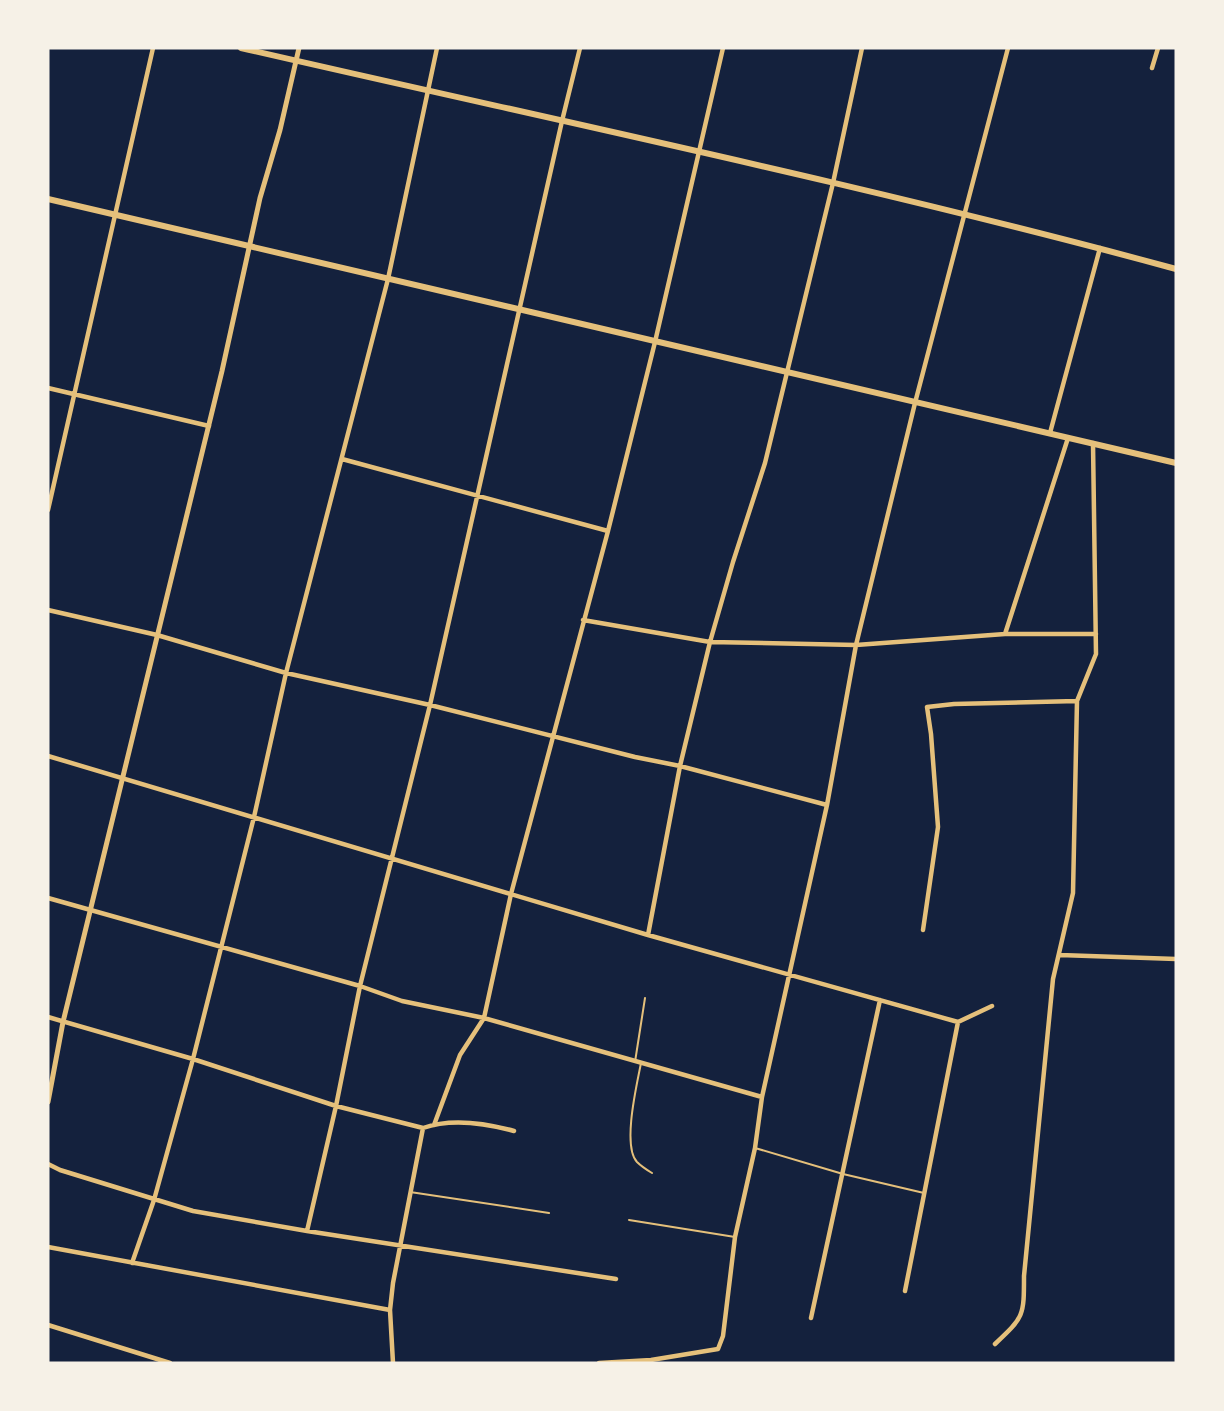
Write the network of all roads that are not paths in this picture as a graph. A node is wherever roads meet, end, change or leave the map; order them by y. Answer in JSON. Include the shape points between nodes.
{"nodes":[{"id":1,"x":153,"y":48,"type":"edge"},
{"id":2,"x":241,"y":48,"type":"edge"},
{"id":3,"x":299,"y":48,"type":"edge"},
{"id":4,"x":437,"y":48,"type":"edge"},
{"id":5,"x":580,"y":48,"type":"edge"},
{"id":6,"x":723,"y":48,"type":"edge"},
{"id":7,"x":862,"y":48,"type":"edge"},
{"id":8,"x":1008,"y":48,"type":"edge"},
{"id":9,"x":1158,"y":48,"type":"edge"},
{"id":10,"x":296,"y":61,"type":"junction"},
{"id":11,"x":1152,"y":68,"type":"dead end"},
{"id":12,"x":427,"y":91,"type":"junction"},
{"id":13,"x":562,"y":121,"type":"junction"},
{"id":14,"x":697,"y":153,"type":"junction"},
{"id":15,"x":833,"y":183,"type":"junction"},
{"id":16,"x":48,"y":199,"type":"edge"},
{"id":17,"x":114,"y":214,"type":"junction"},
{"id":18,"x":964,"y":214,"type":"junction"},
{"id":19,"x":249,"y":247,"type":"junction"},
{"id":20,"x":1100,"y":248,"type":"junction"},
{"id":21,"x":1176,"y":269,"type":"edge"},
{"id":22,"x":388,"y":279,"type":"junction"},
{"id":23,"x":520,"y":310,"type":"junction"},
{"id":24,"x":655,"y":342,"type":"junction"},
{"id":25,"x":786,"y":372,"type":"junction"},
{"id":26,"x":48,"y":388,"type":"edge"},
{"id":27,"x":76,"y":394,"type":"junction"},
{"id":28,"x":915,"y":403,"type":"junction"},
{"id":29,"x":208,"y":426,"type":"junction"},
{"id":30,"x":1050,"y":433,"type":"junction"},
{"id":31,"x":1068,"y":438,"type":"junction"},
{"id":32,"x":1093,"y":443,"type":"junction"},
{"id":33,"x":342,"y":459,"type":"junction"},
{"id":34,"x":1176,"y":463,"type":"edge"},
{"id":35,"x":478,"y":496,"type":"junction"},
{"id":36,"x":48,"y":510,"type":"edge"},
{"id":37,"x":608,"y":531,"type":"junction"},
{"id":38,"x":48,"y":610,"type":"edge"},
{"id":39,"x":584,"y":620,"type":"junction"},
{"id":40,"x":1005,"y":634,"type":"junction"},
{"id":41,"x":1096,"y":634,"type":"junction"},
{"id":42,"x":157,"y":635,"type":"junction"},
{"id":43,"x":710,"y":642,"type":"junction"},
{"id":44,"x":856,"y":645,"type":"junction"},
{"id":45,"x":286,"y":673,"type":"junction"},
{"id":46,"x":1077,"y":700,"type":"junction"},
{"id":47,"x":430,"y":705,"type":"junction"},
{"id":48,"x":553,"y":736,"type":"junction"},
{"id":49,"x":48,"y":756,"type":"edge"},
{"id":50,"x":680,"y":766,"type":"junction"},
{"id":51,"x":123,"y":778,"type":"junction"},
{"id":52,"x":827,"y":805,"type":"junction"},
{"id":53,"x":254,"y":817,"type":"junction"},
{"id":54,"x":393,"y":858,"type":"junction"},
{"id":55,"x":511,"y":894,"type":"junction"},
{"id":56,"x":48,"y":898,"type":"edge"},
{"id":57,"x":90,"y":910,"type":"junction"},
{"id":58,"x":923,"y":930,"type":"dead end"},
{"id":59,"x":648,"y":935,"type":"junction"},
{"id":60,"x":221,"y":947,"type":"junction"},
{"id":61,"x":1060,"y":955,"type":"junction"},
{"id":62,"x":1176,"y":959,"type":"edge"},
{"id":63,"x":790,"y":975,"type":"junction"},
{"id":64,"x":360,"y":986,"type":"junction"},
{"id":65,"x":645,"y":998,"type":"dead end"},
{"id":66,"x":880,"y":1000,"type":"junction"},
{"id":67,"x":992,"y":1006,"type":"dead end"},
{"id":68,"x":48,"y":1017,"type":"edge"},
{"id":69,"x":484,"y":1018,"type":"junction"},
{"id":70,"x":63,"y":1022,"type":"junction"},
{"id":71,"x":958,"y":1022,"type":"junction"},
{"id":72,"x":193,"y":1059,"type":"junction"},
{"id":73,"x":638,"y":1062,"type":"junction"},
{"id":74,"x":762,"y":1097,"type":"junction"},
{"id":75,"x":48,"y":1102,"type":"edge"},
{"id":76,"x":336,"y":1106,"type":"junction"},
{"id":77,"x":434,"y":1125,"type":"junction"},
{"id":78,"x":423,"y":1128,"type":"junction"},
{"id":79,"x":514,"y":1131,"type":"dead end"},
{"id":80,"x":755,"y":1148,"type":"junction"},
{"id":81,"x":48,"y":1164,"type":"edge"},
{"id":82,"x":652,"y":1173,"type":"dead end"},
{"id":83,"x":843,"y":1174,"type":"junction"},
{"id":84,"x":410,"y":1192,"type":"junction"},
{"id":85,"x":924,"y":1193,"type":"junction"},
{"id":86,"x":154,"y":1200,"type":"junction"},
{"id":87,"x":549,"y":1213,"type":"dead end"},
{"id":88,"x":629,"y":1220,"type":"dead end"},
{"id":89,"x":306,"y":1232,"type":"junction"},
{"id":90,"x":735,"y":1237,"type":"junction"},
{"id":91,"x":401,"y":1245,"type":"junction"},
{"id":92,"x":48,"y":1247,"type":"edge"},
{"id":93,"x":132,"y":1263,"type":"junction"},
{"id":94,"x":616,"y":1279,"type":"dead end"},
{"id":95,"x":905,"y":1291,"type":"dead end"},
{"id":96,"x":390,"y":1310,"type":"junction"},
{"id":97,"x":811,"y":1318,"type":"dead end"},
{"id":98,"x":48,"y":1324,"type":"edge"},
{"id":99,"x":995,"y":1344,"type":"dead end"},
{"id":100,"x":170,"y":1363,"type":"edge"},
{"id":101,"x":393,"y":1363,"type":"edge"},
{"id":102,"x":599,"y":1363,"type":"edge"}],
"edges":[{"from":1,"to":17,"type":"street"},
{"from":2,"to":10,"type":"main road"},
{"from":3,"to":10,"type":"street"},
{"from":4,"to":12,"type":"street"},
{"from":5,"to":13,"type":"street"},
{"from":6,"to":14,"type":"street"},
{"from":7,"to":15,"type":"street"},
{"from":8,"to":18,"type":"street"},
{"from":9,"to":11,"type":"street"},
{"from":10,"to":12,"type":"main road"},
{"from":10,"to":19,"type":"street"},
{"from":12,"to":13,"type":"main road"},
{"from":12,"to":22,"type":"street"},
{"from":13,"to":14,"type":"main road"},
{"from":13,"to":23,"type":"street"},
{"from":14,"to":15,"type":"main road"},
{"from":14,"to":24,"type":"street"},
{"from":15,"to":18,"type":"main road"},
{"from":15,"to":25,"type":"street"},
{"from":16,"to":17,"type":"main road"},
{"from":17,"to":19,"type":"main road"},
{"from":17,"to":27,"type":"street"},
{"from":18,"to":20,"type":"main road"},
{"from":18,"to":28,"type":"street"},
{"from":19,"to":22,"type":"main road"},
{"from":19,"to":29,"type":"street"},
{"from":20,"to":21,"type":"main road"},
{"from":20,"to":30,"type":"street"},
{"from":22,"to":23,"type":"main road"},
{"from":22,"to":33,"type":"street"},
{"from":23,"to":24,"type":"main road"},
{"from":23,"to":35,"type":"street"},
{"from":24,"to":25,"type":"main road"},
{"from":24,"to":37,"type":"street"},
{"from":25,"to":28,"type":"main road"},
{"from":25,"to":43,"type":"street","via":[[765,463]]},
{"from":26,"to":27,"type":"street"},
{"from":27,"to":29,"type":"street"},
{"from":27,"to":36,"type":"street"},
{"from":28,"to":30,"type":"main road"},
{"from":28,"to":44,"type":"street"},
{"from":29,"to":42,"type":"street"},
{"from":30,"to":31,"type":"main road"},
{"from":31,"to":32,"type":"main road"},
{"from":31,"to":40,"type":"street"},
{"from":32,"to":34,"type":"main road"},
{"from":32,"to":41,"type":"street"},
{"from":33,"to":35,"type":"street"},
{"from":33,"to":45,"type":"street"},
{"from":35,"to":37,"type":"street"},
{"from":35,"to":47,"type":"street"},
{"from":37,"to":39,"type":"street"},
{"from":38,"to":42,"type":"street"},
{"from":39,"to":43,"type":"street"},
{"from":39,"to":48,"type":"street"},
{"from":40,"to":41,"type":"street"},
{"from":40,"to":44,"type":"street"},
{"from":41,"to":46,"type":"street","via":[[1096,654]]},
{"from":42,"to":45,"type":"street"},
{"from":42,"to":51,"type":"street"},
{"from":43,"to":44,"type":"street"},
{"from":43,"to":50,"type":"street"},
{"from":44,"to":52,"type":"street"},
{"from":45,"to":47,"type":"street"},
{"from":45,"to":53,"type":"street"},
{"from":46,"to":58,"type":"street","via":[[927,707],[938,827]]},
{"from":46,"to":61,"type":"street","via":[[1073,893]]},
{"from":47,"to":48,"type":"street"},
{"from":47,"to":54,"type":"street"},
{"from":48,"to":50,"type":"street"},
{"from":48,"to":55,"type":"street"},
{"from":49,"to":51,"type":"street"},
{"from":50,"to":52,"type":"street"},
{"from":50,"to":59,"type":"street"},
{"from":51,"to":53,"type":"street"},
{"from":51,"to":57,"type":"street"},
{"from":52,"to":63,"type":"street"},
{"from":53,"to":54,"type":"street"},
{"from":53,"to":60,"type":"street"},
{"from":54,"to":55,"type":"street"},
{"from":54,"to":64,"type":"street"},
{"from":55,"to":59,"type":"street"},
{"from":55,"to":69,"type":"street"},
{"from":56,"to":57,"type":"street"},
{"from":57,"to":60,"type":"street"},
{"from":57,"to":70,"type":"street"},
{"from":59,"to":63,"type":"street"},
{"from":60,"to":64,"type":"street"},
{"from":60,"to":72,"type":"street"},
{"from":61,"to":62,"type":"street"},
{"from":61,"to":99,"type":"street","via":[[1051,990],[1024,1309],[1015,1325]]},
{"from":63,"to":66,"type":"street"},
{"from":63,"to":74,"type":"street"},
{"from":64,"to":69,"type":"street","via":[[402,1001]]},
{"from":64,"to":76,"type":"street"},
{"from":65,"to":73,"type":"lane"},
{"from":66,"to":71,"type":"street"},
{"from":66,"to":83,"type":"street"},
{"from":67,"to":71,"type":"street"},
{"from":68,"to":70,"type":"street"},
{"from":69,"to":73,"type":"street"},
{"from":69,"to":77,"type":"street","via":[[460,1055]]},
{"from":70,"to":72,"type":"street"},
{"from":70,"to":75,"type":"street"},
{"from":71,"to":85,"type":"street"},
{"from":72,"to":76,"type":"street"},
{"from":72,"to":86,"type":"street"},
{"from":73,"to":74,"type":"street"},
{"from":73,"to":82,"type":"lane","via":[[630,1144],[635,1161]]},
{"from":74,"to":80,"type":"street"},
{"from":76,"to":78,"type":"street"},
{"from":76,"to":89,"type":"street"},
{"from":77,"to":78,"type":"street"},
{"from":77,"to":79,"type":"street","via":[[485,1123]]},
{"from":78,"to":84,"type":"street"},
{"from":80,"to":83,"type":"lane"},
{"from":80,"to":90,"type":"street"},
{"from":81,"to":86,"type":"street"},
{"from":83,"to":85,"type":"lane"},
{"from":83,"to":97,"type":"street"},
{"from":84,"to":87,"type":"lane"},
{"from":84,"to":91,"type":"street"},
{"from":85,"to":95,"type":"street"},
{"from":86,"to":89,"type":"street"},
{"from":86,"to":93,"type":"street"},
{"from":88,"to":90,"type":"lane"},
{"from":89,"to":91,"type":"street"},
{"from":90,"to":102,"type":"street","via":[[718,1349],[651,1360]]},
{"from":91,"to":94,"type":"street"},
{"from":91,"to":96,"type":"street"},
{"from":92,"to":93,"type":"street"},
{"from":93,"to":96,"type":"street"},
{"from":96,"to":101,"type":"street"},
{"from":98,"to":100,"type":"street"}]}
